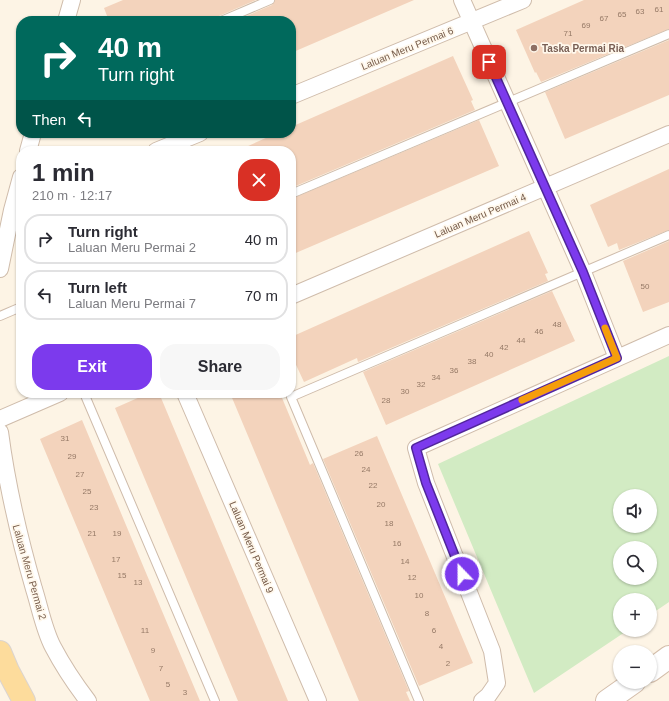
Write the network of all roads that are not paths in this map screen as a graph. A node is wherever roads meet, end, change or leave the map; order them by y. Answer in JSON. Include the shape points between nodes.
{"nodes":[{"id":1,"x":72,"y":0,"type":"edge"},
{"id":2,"x":270,"y":0,"type":"edge"},
{"id":3,"x":462,"y":0,"type":"edge"},
{"id":4,"x":523,"y":0,"type":"edge"},
{"id":5,"x":67,"y":16,"type":"edge"},
{"id":6,"x":232,"y":16,"type":"edge"},
{"id":7,"x":471,"y":21,"type":"junction"},
{"id":8,"x":669,"y":34,"type":"edge"},
{"id":9,"x":296,"y":94,"type":"edge"},
{"id":10,"x":507,"y":103,"type":"junction"},
{"id":11,"x":669,"y":134,"type":"edge"},
{"id":12,"x":188,"y":138,"type":"edge"},
{"id":13,"x":168,"y":146,"type":"edge"},
{"id":14,"x":545,"y":187,"type":"junction"},
{"id":15,"x":296,"y":192,"type":"edge"},
{"id":16,"x":16,"y":208,"type":"edge"},
{"id":17,"x":669,"y":235,"type":"edge"},
{"id":18,"x":0,"y":269,"type":"edge"},
{"id":19,"x":583,"y":272,"type":"junction"},
{"id":20,"x":296,"y":294,"type":"edge"},
{"id":21,"x":16,"y":309,"type":"edge"},
{"id":22,"x":0,"y":316,"type":"edge"},
{"id":23,"x":669,"y":335,"type":"edge"},
{"id":24,"x":617,"y":358,"type":"junction"},
{"id":25,"x":296,"y":395,"type":"edge"},
{"id":26,"x":48,"y":398,"type":"edge"},
{"id":27,"x":86,"y":398,"type":"edge"},
{"id":28,"x":187,"y":398,"type":"edge"},
{"id":29,"x":291,"y":398,"type":"edge"},
{"id":30,"x":0,"y":419,"type":"edge"},
{"id":31,"x":0,"y":432,"type":"edge"},
{"id":32,"x":0,"y":652,"type":"edge"},
{"id":33,"x":669,"y":658,"type":"edge"},
{"id":34,"x":657,"y":666,"type":"edge"},
{"id":35,"x":624,"y":689,"type":"edge"},
{"id":36,"x":24,"y":701,"type":"edge"},
{"id":37,"x":88,"y":701,"type":"edge"},
{"id":38,"x":215,"y":701,"type":"edge"},
{"id":39,"x":318,"y":701,"type":"edge"},
{"id":40,"x":419,"y":701,"type":"edge"},
{"id":41,"x":482,"y":701,"type":"edge"},
{"id":42,"x":607,"y":701,"type":"edge"}],
"edges":[{"from":1,"to":5,"type":"street"},
{"from":2,"to":6,"type":"lane"},
{"from":3,"to":7,"type":"street"},
{"from":4,"to":7,"type":"street","name":"Laluan Meru Permai 6"},
{"from":7,"to":9,"type":"street","name":"Laluan Meru Permai 6"},
{"from":7,"to":10,"type":"street"},
{"from":8,"to":10,"type":"lane"},
{"from":10,"to":14,"type":"street"},
{"from":10,"to":15,"type":"lane"},
{"from":11,"to":14,"type":"street","name":"Laluan Meru Permai 4"},
{"from":12,"to":13,"type":"street"},
{"from":14,"to":19,"type":"street"},
{"from":14,"to":20,"type":"street","name":"Laluan Meru Permai 4"},
{"from":16,"to":18,"type":"street"},
{"from":17,"to":19,"type":"lane"},
{"from":19,"to":24,"type":"street"},
{"from":19,"to":25,"type":"lane"},
{"from":21,"to":22,"type":"lane"},
{"from":23,"to":24,"type":"street"},
{"from":24,"to":41,"type":"street","via":[[416,448],[426,483],[492,650],[496,683]]},
{"from":26,"to":30,"type":"street"},
{"from":27,"to":38,"type":"lane"},
{"from":28,"to":39,"type":"street","name":"Laluan Meru Permai 9"},
{"from":29,"to":40,"type":"lane"},
{"from":31,"to":37,"type":"street","name":"Laluan Meru Permai 2","via":[[11,504],[44,622],[52,646]]},
{"from":32,"to":36,"type":"main road"},
{"from":33,"to":34,"type":"main road"},
{"from":35,"to":42,"type":"main road"}]}
